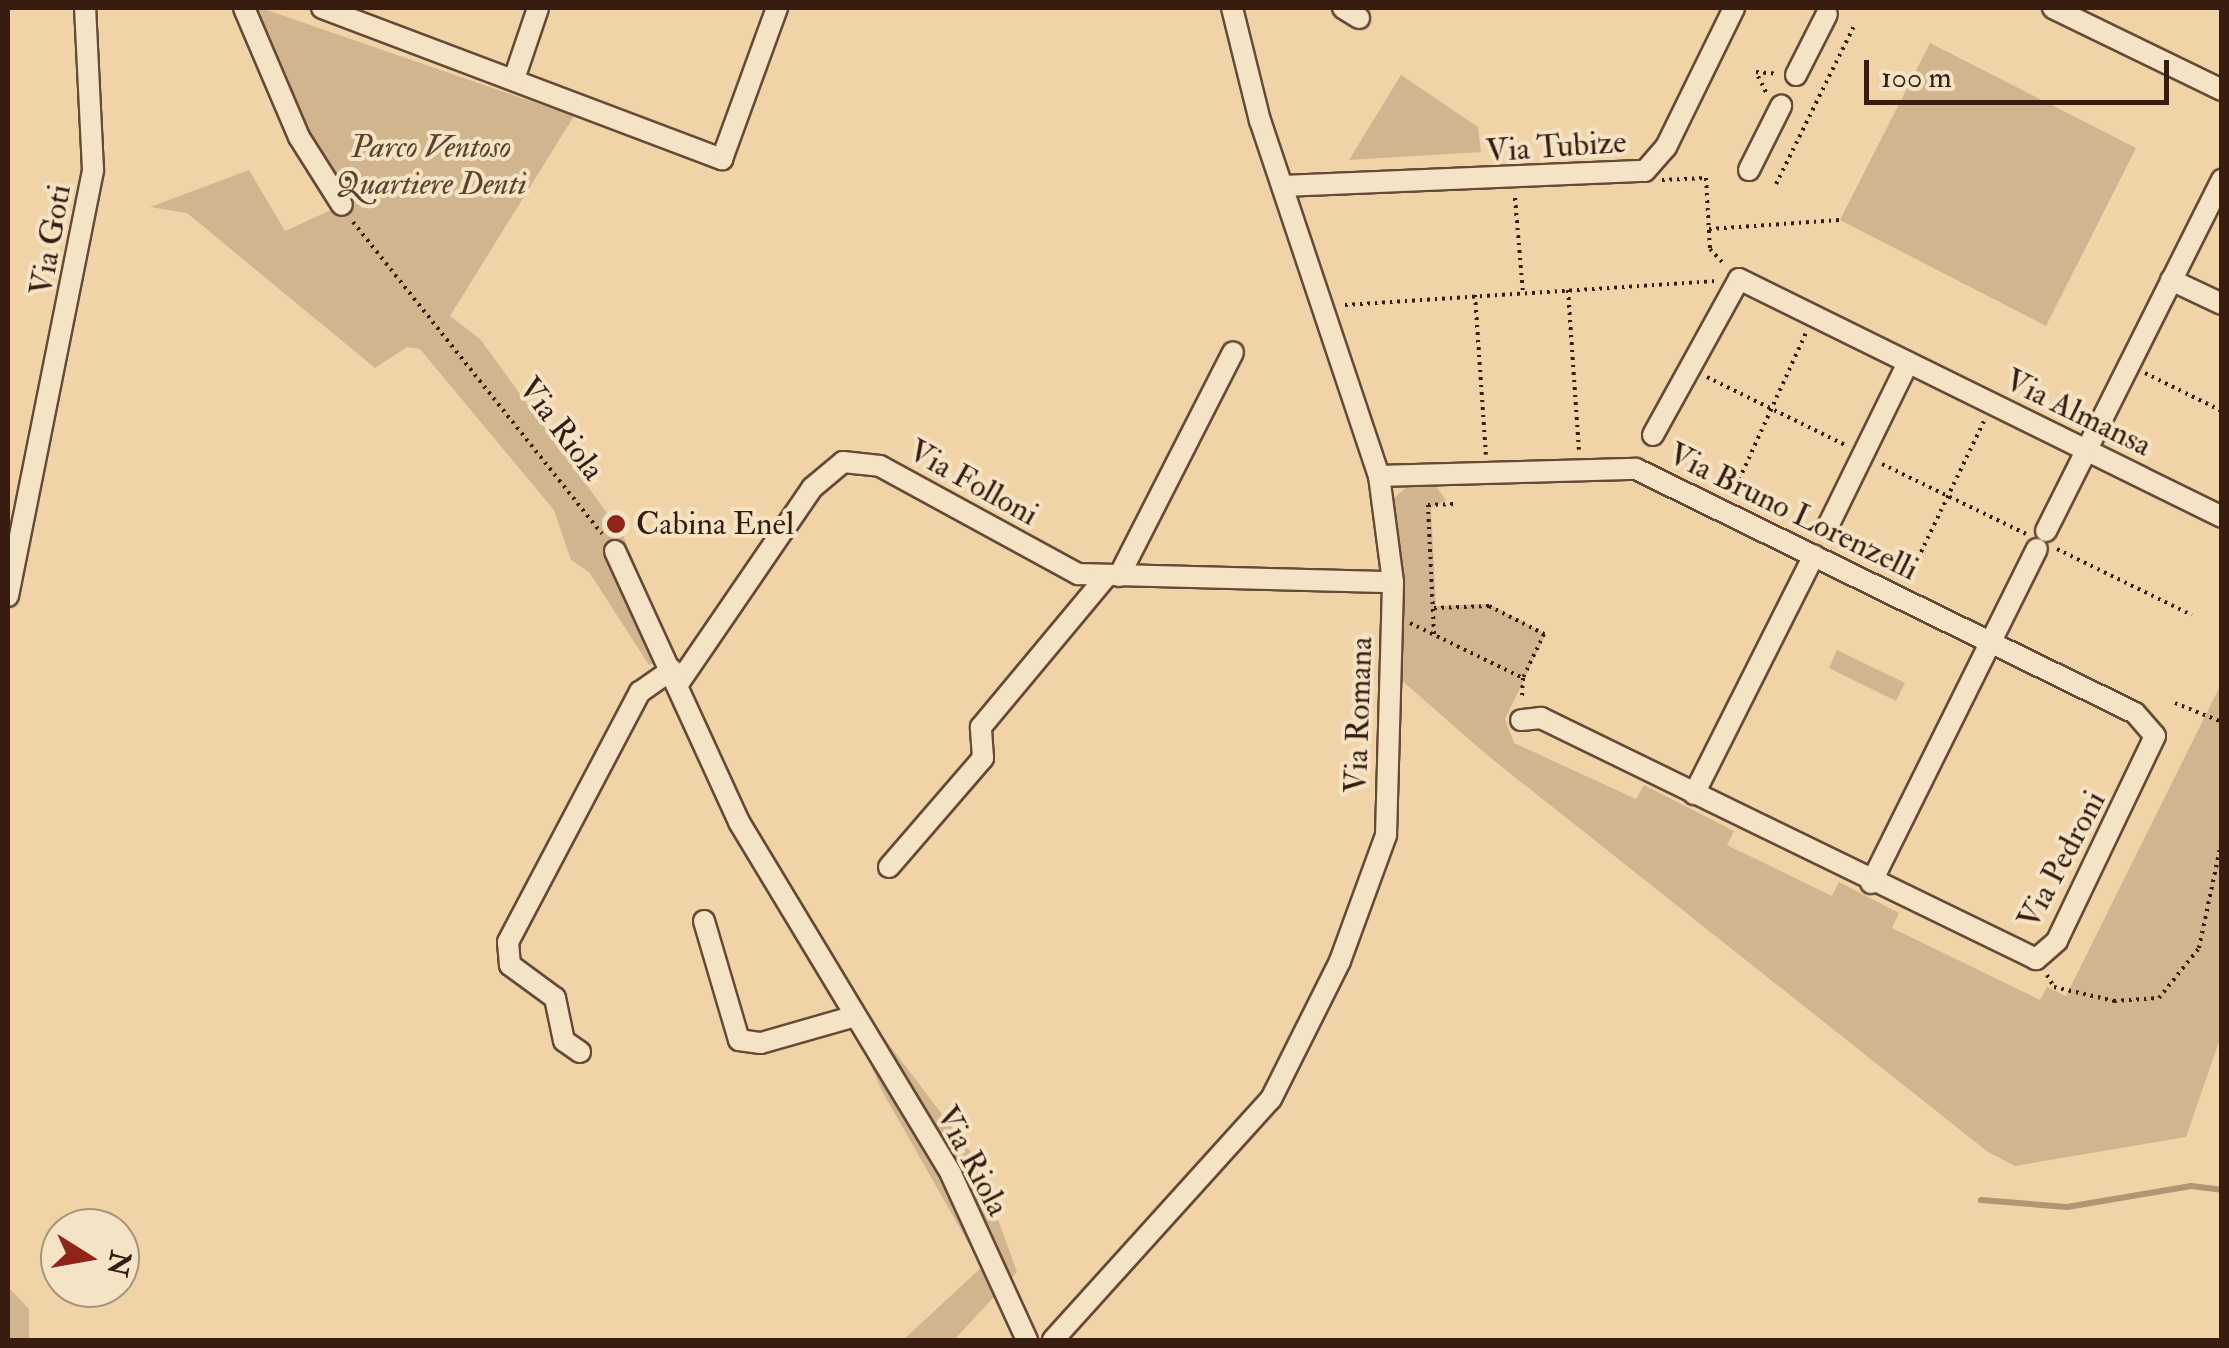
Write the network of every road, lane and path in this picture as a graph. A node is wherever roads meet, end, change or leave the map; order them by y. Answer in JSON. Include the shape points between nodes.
{"nodes":[{"id":1,"x":86,"y":8,"type":"edge"},
{"id":2,"x":244,"y":8,"type":"edge"},
{"id":3,"x":322,"y":8,"type":"edge"},
{"id":4,"x":538,"y":8,"type":"edge"},
{"id":5,"x":777,"y":8,"type":"edge"},
{"id":6,"x":1232,"y":8,"type":"edge"},
{"id":7,"x":1734,"y":8,"type":"edge"},
{"id":8,"x":2053,"y":8,"type":"edge"},
{"id":9,"x":1827,"y":14,"type":"dead end"},
{"id":10,"x":1854,"y":26,"type":"dead end"},
{"id":11,"x":1796,"y":75,"type":"dead end"},
{"id":12,"x":514,"y":78,"type":"junction"},
{"id":13,"x":2222,"y":90,"type":"edge"},
{"id":14,"x":1781,"y":106,"type":"dead end"},
{"id":15,"x":1750,"y":170,"type":"dead end"},
{"id":16,"x":1645,"y":171,"type":"junction"},
{"id":17,"x":2222,"y":180,"type":"edge"},
{"id":18,"x":1514,"y":182,"type":"junction"},
{"id":19,"x":1776,"y":184,"type":"dead end"},
{"id":20,"x":1283,"y":186,"type":"junction"},
{"id":21,"x":342,"y":205,"type":"joint"},
{"id":22,"x":1840,"y":220,"type":"dead end"},
{"id":23,"x":1708,"y":228,"type":"junction"},
{"id":24,"x":1739,"y":279,"type":"junction"},
{"id":25,"x":2172,"y":280,"type":"junction"},
{"id":26,"x":1568,"y":290,"type":"junction"},
{"id":27,"x":1523,"y":292,"type":"junction"},
{"id":28,"x":1475,"y":296,"type":"junction"},
{"id":29,"x":2222,"y":304,"type":"edge"},
{"id":30,"x":1328,"y":310,"type":"junction"},
{"id":31,"x":1814,"y":316,"type":"junction"},
{"id":32,"x":1233,"y":352,"type":"dead end"},
{"id":33,"x":1908,"y":362,"type":"junction"},
{"id":34,"x":2129,"y":365,"type":"junction"},
{"id":35,"x":1689,"y":369,"type":"junction"},
{"id":36,"x":1992,"y":404,"type":"junction"},
{"id":37,"x":1772,"y":408,"type":"junction"},
{"id":38,"x":2222,"y":411,"type":"edge"},
{"id":39,"x":1653,"y":435,"type":"dead end"},
{"id":40,"x":2086,"y":450,"type":"junction"},
{"id":41,"x":1863,"y":455,"type":"junction"},
{"id":42,"x":1580,"y":464,"type":"junction"},
{"id":43,"x":1486,"y":470,"type":"junction"},
{"id":44,"x":1379,"y":476,"type":"junction"},
{"id":45,"x":1948,"y":496,"type":"junction"},
{"id":46,"x":1454,"y":504,"type":"dead end"},
{"id":47,"x":1725,"y":510,"type":"junction"},
{"id":48,"x":2222,"y":518,"type":"edge"},
{"id":49,"x":1828,"y":526,"type":"dead end"},
{"id":50,"x":615,"y":551,"type":"joint"},
{"id":51,"x":1814,"y":555,"type":"junction"},
{"id":52,"x":1113,"y":576,"type":"junction"},
{"id":53,"x":1393,"y":582,"type":"junction"},
{"id":54,"x":8,"y":596,"type":"edge"},
{"id":55,"x":1899,"y":596,"type":"junction"},
{"id":56,"x":1434,"y":608,"type":"junction"},
{"id":57,"x":1392,"y":615,"type":"junction"},
{"id":58,"x":2192,"y":615,"type":"dead end"},
{"id":59,"x":1434,"y":635,"type":"junction"},
{"id":60,"x":1990,"y":642,"type":"junction"},
{"id":61,"x":675,"y":677,"type":"junction"},
{"id":62,"x":1522,"y":678,"type":"junction"},
{"id":63,"x":2175,"y":703,"type":"dead end"},
{"id":64,"x":1521,"y":720,"type":"joint"},
{"id":65,"x":2222,"y":722,"type":"edge"},
{"id":66,"x":2152,"y":726,"type":"joint"},
{"id":67,"x":1694,"y":794,"type":"junction"},
{"id":68,"x":2222,"y":839,"type":"edge"},
{"id":69,"x":888,"y":867,"type":"dead end"},
{"id":70,"x":1871,"y":883,"type":"junction"},
{"id":71,"x":704,"y":921,"type":"dead end"},
{"id":72,"x":2036,"y":959,"type":"junction"},
{"id":73,"x":852,"y":1017,"type":"junction"},
{"id":74,"x":580,"y":1052,"type":"dead end"},
{"id":75,"x":1027,"y":1340,"type":"edge"},
{"id":76,"x":1052,"y":1340,"type":"edge"}],
"edges":[{"from":1,"to":54,"type":"street","name":"Via Goti","via":[[92,170]]},
{"from":2,"to":21,"type":"street","via":[[299,137]]},
{"from":3,"to":12,"type":"street"},
{"from":4,"to":12,"type":"street"},
{"from":5,"to":12,"type":"street","via":[[722,160]]},
{"from":6,"to":20,"type":"street","name":"Via Romana"},
{"from":7,"to":16,"type":"street","name":"Via Tubize","via":[[1666,147]]},
{"from":8,"to":13,"type":"street"},
{"from":9,"to":11,"type":"street"},
{"from":10,"to":19,"type":"path"},
{"from":14,"to":15,"type":"street"},
{"from":16,"to":18,"type":"street","name":"Via Tubize"},
{"from":16,"to":23,"type":"path","via":[[1668,183],[1706,178]]},
{"from":17,"to":25,"type":"street"},
{"from":18,"to":20,"type":"street","name":"Via Tubize"},
{"from":18,"to":27,"type":"path"},
{"from":20,"to":30,"type":"street","name":"Via Romana"},
{"from":21,"to":50,"type":"path","name":"Via Riola"},
{"from":22,"to":23,"type":"path"},
{"from":23,"to":24,"type":"path","via":[[1710,249]]},
{"from":24,"to":26,"type":"path"},
{"from":24,"to":31,"type":"street","name":"Via Almansa"},
{"from":24,"to":35,"type":"street"},
{"from":25,"to":29,"type":"street"},
{"from":25,"to":34,"type":"street"},
{"from":26,"to":27,"type":"path"},
{"from":26,"to":42,"type":"path"},
{"from":27,"to":28,"type":"path"},
{"from":28,"to":30,"type":"path"},
{"from":28,"to":43,"type":"path"},
{"from":30,"to":44,"type":"street","name":"Via Romana"},
{"from":31,"to":33,"type":"street","name":"Via Almansa"},
{"from":31,"to":37,"type":"path"},
{"from":32,"to":52,"type":"street"},
{"from":33,"to":36,"type":"street","name":"Via Almansa"},
{"from":33,"to":41,"type":"street"},
{"from":34,"to":38,"type":"path"},
{"from":34,"to":40,"type":"street"},
{"from":35,"to":37,"type":"path"},
{"from":35,"to":39,"type":"street"},
{"from":36,"to":40,"type":"street","name":"Via Almansa"},
{"from":36,"to":45,"type":"path"},
{"from":37,"to":41,"type":"path"},
{"from":37,"to":47,"type":"path"},
{"from":40,"to":48,"type":"street","name":"Via Almansa"},
{"from":40,"to":60,"type":"street"},
{"from":41,"to":45,"type":"path"},
{"from":41,"to":49,"type":"street"},
{"from":42,"to":43,"type":"street","name":"Via Bruno Lorenzelli"},
{"from":42,"to":47,"type":"street","name":"Via Bruno Lorenzelli","via":[[1636,469]]},
{"from":43,"to":44,"type":"street","name":"Via Bruno Lorenzelli"},
{"from":44,"to":53,"type":"street","name":"Via Romana"},
{"from":45,"to":55,"type":"path"},
{"from":45,"to":58,"type":"path"},
{"from":46,"to":56,"type":"path","via":[[1428,504]]},
{"from":47,"to":51,"type":"street","name":"Via Bruno Lorenzelli"},
{"from":50,"to":61,"type":"street","name":"Via Riola"},
{"from":51,"to":55,"type":"street","name":"Via Bruno Lorenzelli"},
{"from":51,"to":67,"type":"street"},
{"from":52,"to":53,"type":"street","name":"Via Folloni"},
{"from":52,"to":61,"type":"street","name":"Via Folloni","via":[[1078,574],[880,466],[843,462],[812,488]]},
{"from":52,"to":69,"type":"street","via":[[981,727],[983,758]]},
{"from":53,"to":57,"type":"street","name":"Via Romana"},
{"from":55,"to":60,"type":"street","name":"Via Bruno Lorenzelli"},
{"from":56,"to":59,"type":"path"},
{"from":56,"to":62,"type":"path","via":[[1488,606],[1544,634]]},
{"from":57,"to":59,"type":"path"},
{"from":57,"to":76,"type":"street","name":"Via Romana","via":[[1386,835],[1340,961],[1271,1099]]},
{"from":59,"to":62,"type":"path"},
{"from":60,"to":66,"type":"street","name":"Via Bruno Lorenzelli"},
{"from":60,"to":70,"type":"street"},
{"from":61,"to":73,"type":"street","name":"Via Riola","via":[[739,822]]},
{"from":61,"to":74,"type":"street","name":"Via Folloni","via":[[640,692],[508,942],[510,965],[556,998],[564,1041]]},
{"from":62,"to":64,"type":"path"},
{"from":63,"to":65,"type":"path"},
{"from":64,"to":67,"type":"street","name":"Via Pedroni","via":[[1541,718]]},
{"from":66,"to":72,"type":"street","name":"Via Pedroni","via":[[2150,757],[2057,941]]},
{"from":67,"to":70,"type":"street","name":"Via Pedroni"},
{"from":68,"to":72,"type":"path","via":[[2199,948],[2160,998],[2114,1001],[2054,987]]},
{"from":70,"to":72,"type":"street","name":"Via Pedroni"},
{"from":71,"to":73,"type":"street","via":[[739,1040],[760,1043]]},
{"from":73,"to":75,"type":"street","name":"Via Riola","via":[[951,1174]]}]}
